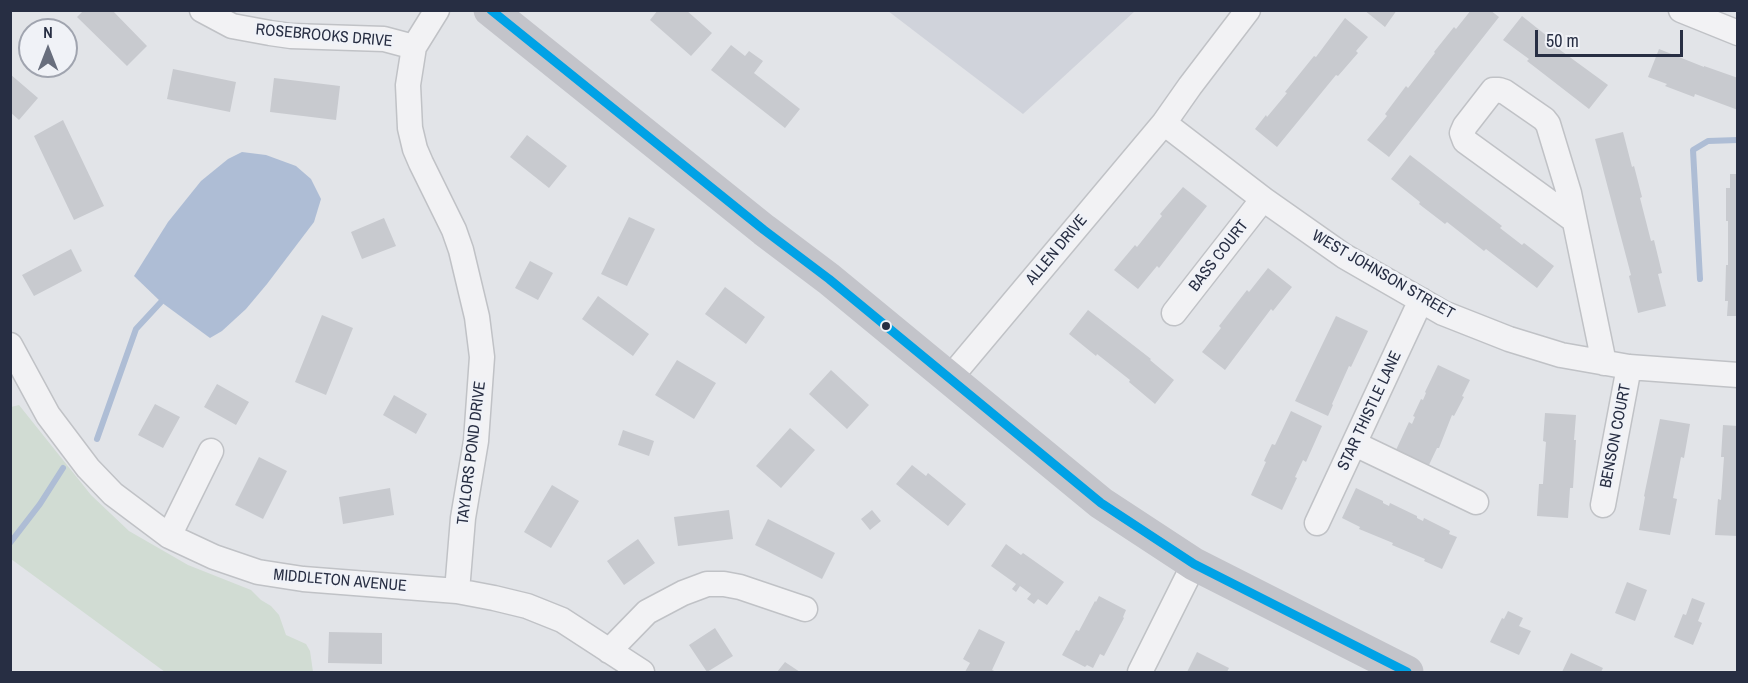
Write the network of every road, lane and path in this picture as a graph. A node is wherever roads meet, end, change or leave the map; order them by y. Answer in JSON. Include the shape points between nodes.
{"nodes":[{"id":1,"x":202,"y":10,"type":"edge"},
{"id":2,"x":437,"y":10,"type":"edge"},
{"id":3,"x":490,"y":10,"type":"edge"},
{"id":4,"x":1248,"y":10,"type":"edge"},
{"id":5,"x":1681,"y":10,"type":"edge"},
{"id":6,"x":1737,"y":33,"type":"edge"},
{"id":7,"x":414,"y":47,"type":"junction"},
{"id":8,"x":1164,"y":123,"type":"junction"},
{"id":9,"x":1263,"y":199,"type":"junction"},
{"id":10,"x":1574,"y":220,"type":"junction"},
{"id":11,"x":1421,"y":300,"type":"junction"},
{"id":12,"x":1174,"y":313,"type":"dead end"},
{"id":13,"x":10,"y":345,"type":"edge"},
{"id":14,"x":1604,"y":363,"type":"junction"},
{"id":15,"x":1629,"y":367,"type":"junction"},
{"id":16,"x":1737,"y":375,"type":"edge"},
{"id":17,"x":950,"y":378,"type":"junction"},
{"id":18,"x":1355,"y":444,"type":"junction"},
{"id":19,"x":211,"y":451,"type":"dead end"},
{"id":20,"x":1476,"y":502,"type":"dead end"},
{"id":21,"x":1603,"y":505,"type":"dead end"},
{"id":22,"x":1317,"y":523,"type":"dead end"},
{"id":23,"x":169,"y":537,"type":"junction"},
{"id":24,"x":1194,"y":564,"type":"junction"},
{"id":25,"x":457,"y":591,"type":"junction"},
{"id":26,"x":805,"y":609,"type":"dead end"},
{"id":27,"x":609,"y":651,"type":"junction"},
{"id":28,"x":642,"y":672,"type":"edge"},
{"id":29,"x":1140,"y":672,"type":"edge"},
{"id":30,"x":1407,"y":672,"type":"edge"}],
"edges":[{"from":1,"to":7,"type":"street","name":"ROSEBROOKS DRIVE","via":[[232,26],[270,33],[384,39]]},
{"from":2,"to":7,"type":"street","name":"TAYLORS POND DRIVE"},
{"from":3,"to":17,"type":"main road"},
{"from":4,"to":8,"type":"street","name":"ALLEN DRIVE"},
{"from":5,"to":6,"type":"street"},
{"from":7,"to":25,"type":"street","name":"TAYLORS POND DRIVE","via":[[408,85],[410,128],[421,164],[461,249],[482,357]]},
{"from":8,"to":9,"type":"street","name":"WEST JOHNSON STREET"},
{"from":8,"to":17,"type":"street","name":"ALLEN DRIVE"},
{"from":9,"to":11,"type":"street","name":"WEST JOHNSON STREET","via":[[1344,256]]},
{"from":9,"to":12,"type":"street","name":"BASS COURT"},
{"from":10,"to":10,"type":"street","via":[[1548,124],[1505,92],[1493,90],[1465,126],[1465,141]]},
{"from":10,"to":14,"type":"street"},
{"from":11,"to":14,"type":"street","name":"WEST JOHNSON STREET","via":[[1509,339]]},
{"from":11,"to":18,"type":"street","name":"STAR THISTLE LANE"},
{"from":13,"to":23,"type":"street","name":"MIDDLETON AVENUE","via":[[48,415],[88,468],[113,494]]},
{"from":14,"to":15,"type":"street","name":"WEST JOHNSON STREET"},
{"from":15,"to":16,"type":"street","name":"WEST JOHNSON STREET"},
{"from":15,"to":21,"type":"street","name":"BENSON COURT"},
{"from":17,"to":24,"type":"main road","via":[[1101,503]]},
{"from":18,"to":20,"type":"street"},
{"from":18,"to":22,"type":"street","name":"STAR THISTLE LANE"},
{"from":19,"to":23,"type":"street"},
{"from":23,"to":25,"type":"street","name":"MIDDLETON AVENUE","via":[[258,572]]},
{"from":24,"to":29,"type":"street"},
{"from":24,"to":30,"type":"main road"},
{"from":25,"to":27,"type":"street","name":"MIDDLETON AVENUE","via":[[527,606],[562,620]]},
{"from":26,"to":27,"type":"street","via":[[740,587],[708,584],[647,612]]},
{"from":27,"to":28,"type":"street","name":"MIDDLETON AVENUE"}]}
